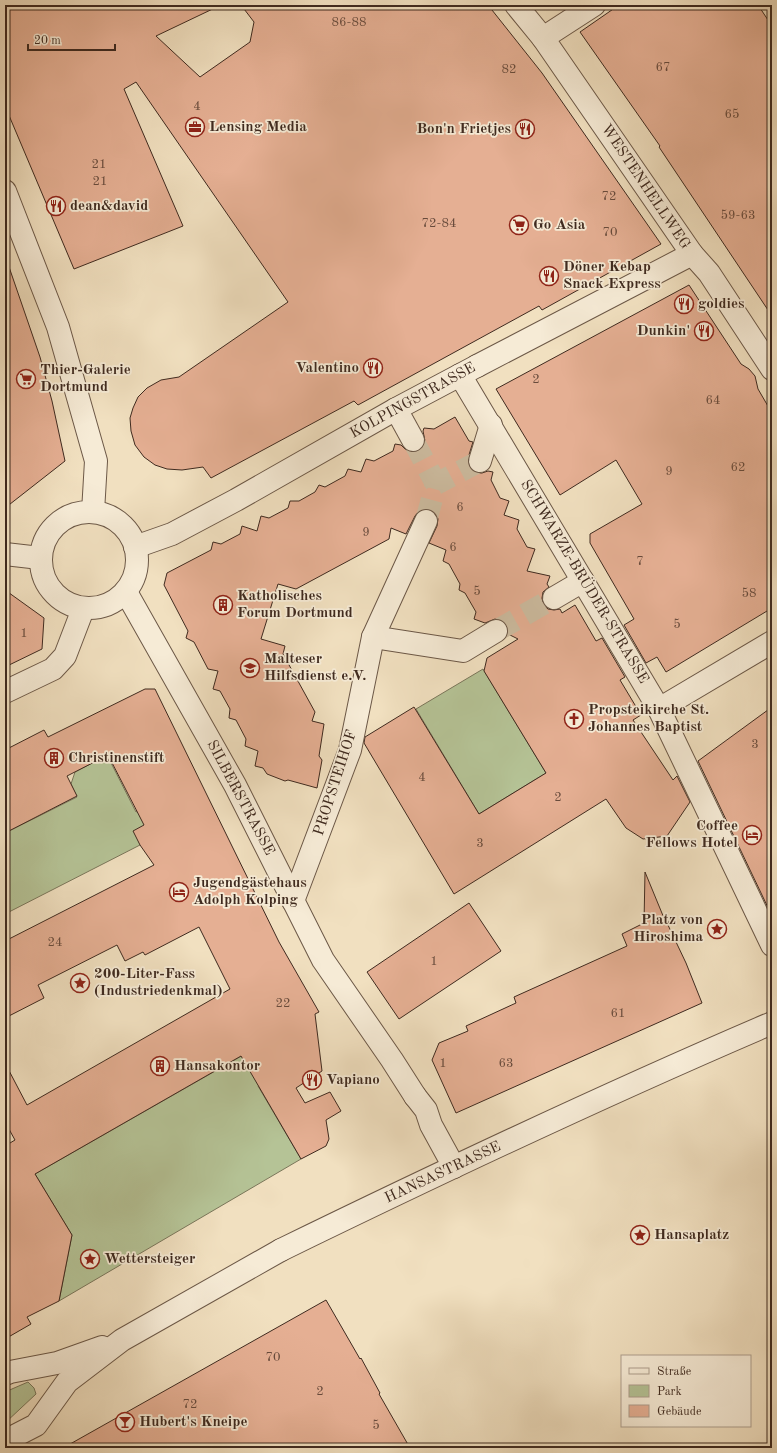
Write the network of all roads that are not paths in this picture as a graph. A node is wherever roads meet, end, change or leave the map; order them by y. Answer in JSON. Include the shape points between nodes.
{"nodes":[{"id":1,"x":516,"y":5,"type":"edge"},
{"id":2,"x":594,"y":5,"type":"edge"},
{"id":3,"x":543,"y":38,"type":"junction"},
{"id":4,"x":5,"y":191,"type":"edge"},
{"id":5,"x":692,"y":254,"type":"junction"},
{"id":6,"x":772,"y":369,"type":"edge"},
{"id":7,"x":468,"y":370,"type":"junction"},
{"id":8,"x":396,"y":409,"type":"junction"},
{"id":9,"x":491,"y":425,"type":"junction"},
{"id":10,"x":413,"y":440,"type":"tunnel mouth"},
{"id":11,"x":480,"y":461,"type":"dead end"},
{"id":12,"x":93,"y":512,"type":"junction"},
{"id":13,"x":426,"y":521,"type":"tunnel mouth"},
{"id":14,"x":136,"y":547,"type":"junction"},
{"id":15,"x":5,"y":554,"type":"edge"},
{"id":16,"x":40,"y":558,"type":"junction"},
{"id":17,"x":583,"y":581,"type":"junction"},
{"id":18,"x":126,"y":592,"type":"junction"},
{"id":19,"x":554,"y":598,"type":"tunnel mouth"},
{"id":20,"x":83,"y":609,"type":"junction"},
{"id":21,"x":496,"y":631,"type":"tunnel mouth"},
{"id":22,"x":373,"y":637,"type":"junction"},
{"id":23,"x":772,"y":642,"type":"edge"},
{"id":24,"x":5,"y":692,"type":"edge"},
{"id":25,"x":659,"y":710,"type":"junction"},
{"id":26,"x":293,"y":901,"type":"junction"},
{"id":27,"x":772,"y":945,"type":"edge"},
{"id":28,"x":772,"y":1023,"type":"edge"},
{"id":29,"x":454,"y":1167,"type":"junction"},
{"id":30,"x":122,"y":1340,"type":"junction"},
{"id":31,"x":5,"y":1374,"type":"edge"},
{"id":32,"x":5,"y":1441,"type":"edge"}],
"edges":[{"from":1,"to":3,"type":"street","name":"WESTENHELLWEG"},
{"from":2,"to":3,"type":"street"},
{"from":3,"to":5,"type":"street","name":"WESTENHELLWEG"},
{"from":4,"to":12,"type":"street","via":[[58,327],[96,461]]},
{"from":5,"to":6,"type":"street","name":"WESTENHELLWEG","via":[[709,273]]},
{"from":5,"to":7,"type":"street","name":"KOLPINGSTRASSE"},
{"from":7,"to":8,"type":"street","name":"KOLPINGSTRASSE"},
{"from":7,"to":9,"type":"street","name":"SCHWARZE-BRÜDER-STRASSE"},
{"from":8,"to":10,"type":"street"},
{"from":8,"to":14,"type":"street","name":"KOLPINGSTRASSE","via":[[172,534]]},
{"from":9,"to":11,"type":"street"},
{"from":9,"to":17,"type":"street","name":"SCHWARZE-BRÜDER-STRASSE"},
{"from":12,"to":14,"type":"street","via":[[104,514],[119,523],[131,536]]},
{"from":12,"to":16,"type":"street","via":[[77,513],[63,519],[51,529],[43,542]]},
{"from":13,"to":22,"type":"street","name":"PROPSTEIHOF"},
{"from":14,"to":18,"type":"street","via":[[134,578]]},
{"from":15,"to":16,"type":"street"},
{"from":16,"to":20,"type":"street","via":[[41,572],[47,586],[56,597],[69,605]]},
{"from":17,"to":19,"type":"street"},
{"from":17,"to":25,"type":"street","name":"SCHWARZE-BRÜDER-STRASSE"},
{"from":18,"to":20,"type":"street","via":[[114,602],[99,608]]},
{"from":18,"to":26,"type":"street","name":"SILBERSTRASSE","via":[[235,786]]},
{"from":20,"to":24,"type":"street","via":[[65,656],[53,669]]},
{"from":21,"to":22,"type":"street","via":[[463,651]]},
{"from":22,"to":26,"type":"street","name":"PROPSTEIHOF","via":[[350,750]]},
{"from":23,"to":25,"type":"street"},
{"from":25,"to":27,"type":"street","name":"SCHWARZE-BRÜDER-STRASSE"},
{"from":26,"to":29,"type":"street","name":"SILBERSTRASSE","via":[[323,960],[426,1110],[431,1125]]},
{"from":28,"to":29,"type":"street","name":"HANSASTRASSE"},
{"from":29,"to":30,"type":"street","name":"HANSASTRASSE","via":[[281,1250]]},
{"from":30,"to":31,"type":"street","name":"HANSASTRASSE","via":[[57,1363]]},
{"from":30,"to":32,"type":"street","name":"HANSASTRASSE","via":[[67,1382],[36,1425]]}]}
